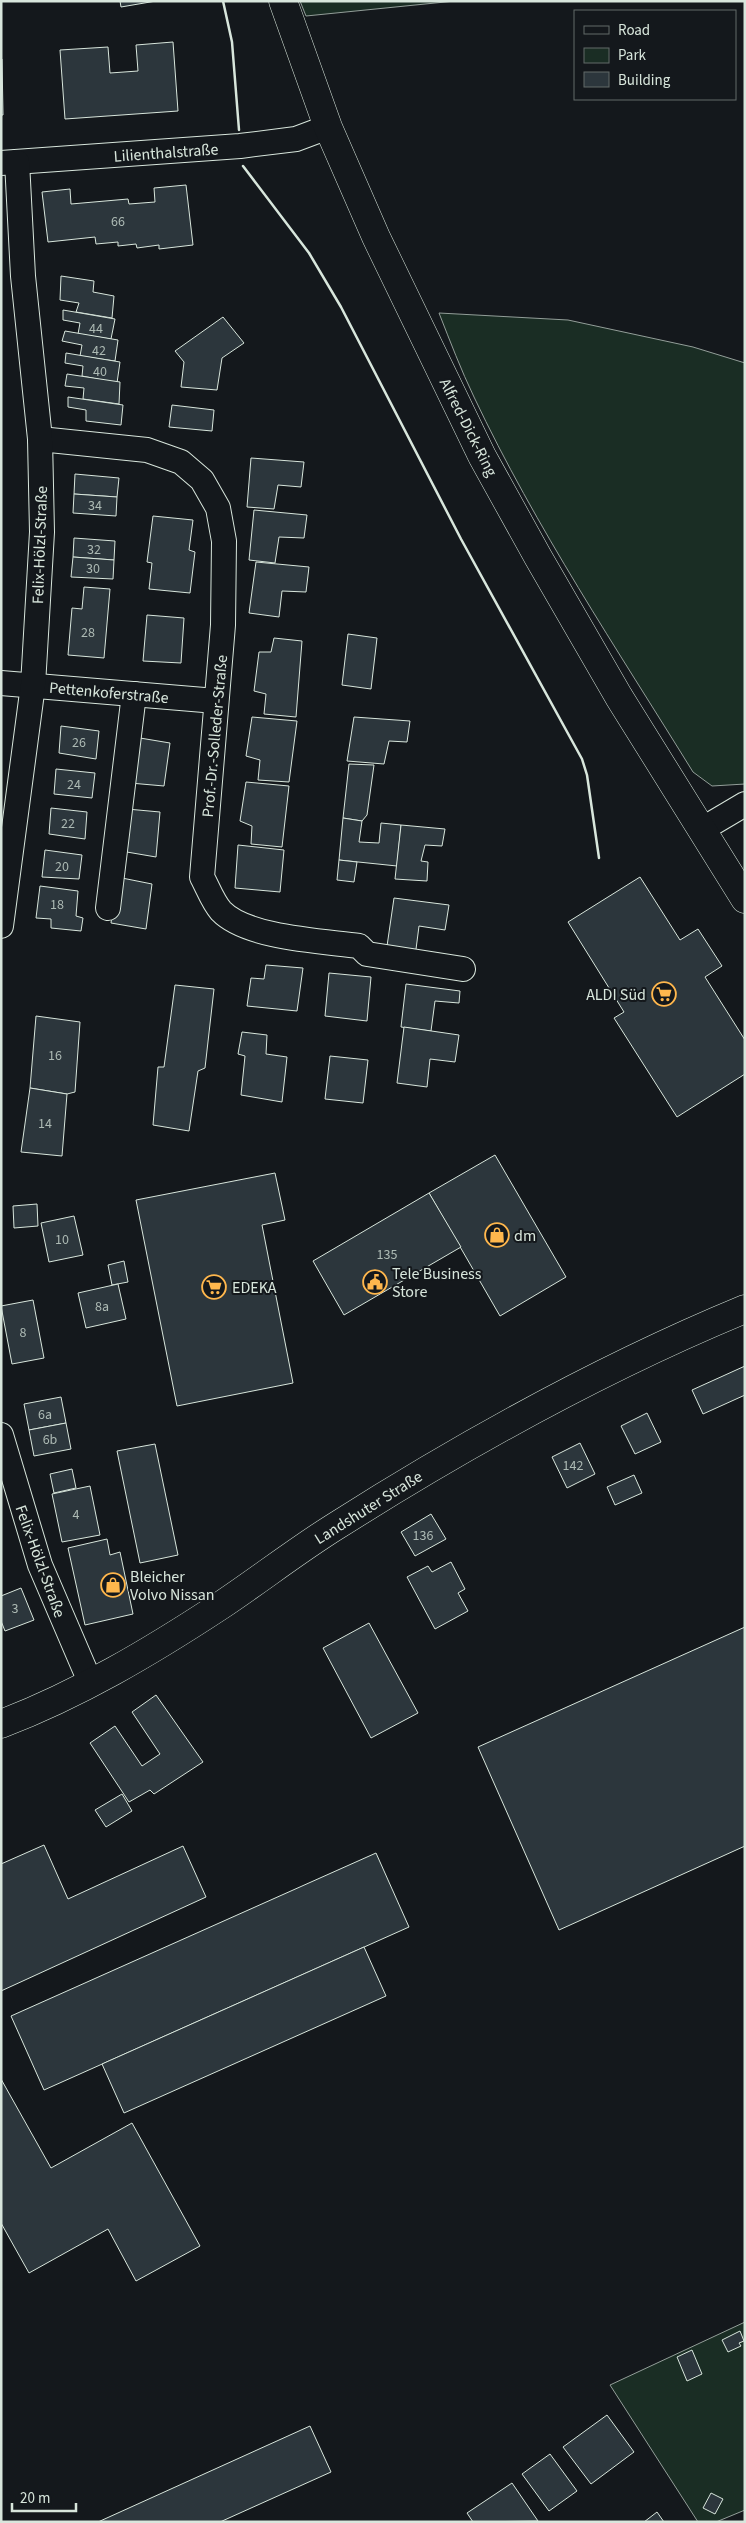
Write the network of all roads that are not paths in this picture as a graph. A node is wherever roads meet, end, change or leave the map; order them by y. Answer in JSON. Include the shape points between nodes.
{"nodes":[{"id":1,"x":283,"y":1,"type":"edge"},
{"id":2,"x":328,"y":127,"type":"junction"},
{"id":3,"x":9,"y":163,"type":"edge"},
{"id":4,"x":40,"y":439,"type":"junction"},
{"id":5,"x":1,"y":683,"type":"edge"},
{"id":6,"x":33,"y":685,"type":"junction"},
{"id":7,"x":134,"y":694,"type":"junction"},
{"id":8,"x":216,"y":701,"type":"junction"},
{"id":9,"x":745,"y":804,"type":"edge"},
{"id":10,"x":701,"y":830,"type":"junction"},
{"id":11,"x":745,"y":899,"type":"edge"},
{"id":12,"x":108,"y":908,"type":"dead end"},
{"id":13,"x":1,"y":926,"type":"edge"},
{"id":14,"x":463,"y":969,"type":"dead end"},
{"id":15,"x":745,"y":1309,"type":"edge"},
{"id":16,"x":1,"y":1435,"type":"edge"},
{"id":17,"x":91,"y":1684,"type":"junction"},
{"id":18,"x":1,"y":1724,"type":"edge"}],
"edges":[{"from":1,"to":2,"type":"main road","name":"Alfred-Dick-Ring"},
{"from":2,"to":3,"type":"street","name":"Lilienthalstraße","via":[[296,139],[240,146]]},
{"from":2,"to":10,"type":"main road","name":"Alfred-Dick-Ring","via":[[376,237],[482,456],[605,673]]},
{"from":3,"to":4,"type":"street","name":"Felix-Hölzl-Straße"},
{"from":4,"to":6,"type":"street","name":"Felix-Hölzl-Straße","via":[[42,532]]},
{"from":4,"to":8,"type":"street","name":"Prof.-Dr.-Solleder-Straße","via":[[147,450],[181,462],[202,480],[218,508],[224,542],[223,625]]},
{"from":5,"to":6,"type":"street","name":"Pettenkoferstraße"},
{"from":6,"to":7,"type":"street","name":"Pettenkoferstraße"},
{"from":6,"to":13,"type":"street","name":"Felix-Hölzl-Straße"},
{"from":7,"to":8,"type":"street","name":"Pettenkoferstraße"},
{"from":7,"to":12,"type":"street"},
{"from":8,"to":14,"type":"street","name":"Prof.-Dr.-Solleder-Straße","via":[[202,877],[222,911],[258,931],[359,946],[367,954]]},
{"from":9,"to":10,"type":"street"},
{"from":10,"to":11,"type":"main road","name":"Alfred-Dick-Ring"},
{"from":15,"to":17,"type":"main road","name":"Landshuter Straße","via":[[621,1363],[506,1424],[335,1526],[204,1616]]},
{"from":16,"to":17,"type":"street","name":"Felix-Hölzl-Straße","via":[[40,1565]]},
{"from":17,"to":18,"type":"main road","name":"Landshuter Straße"}]}
